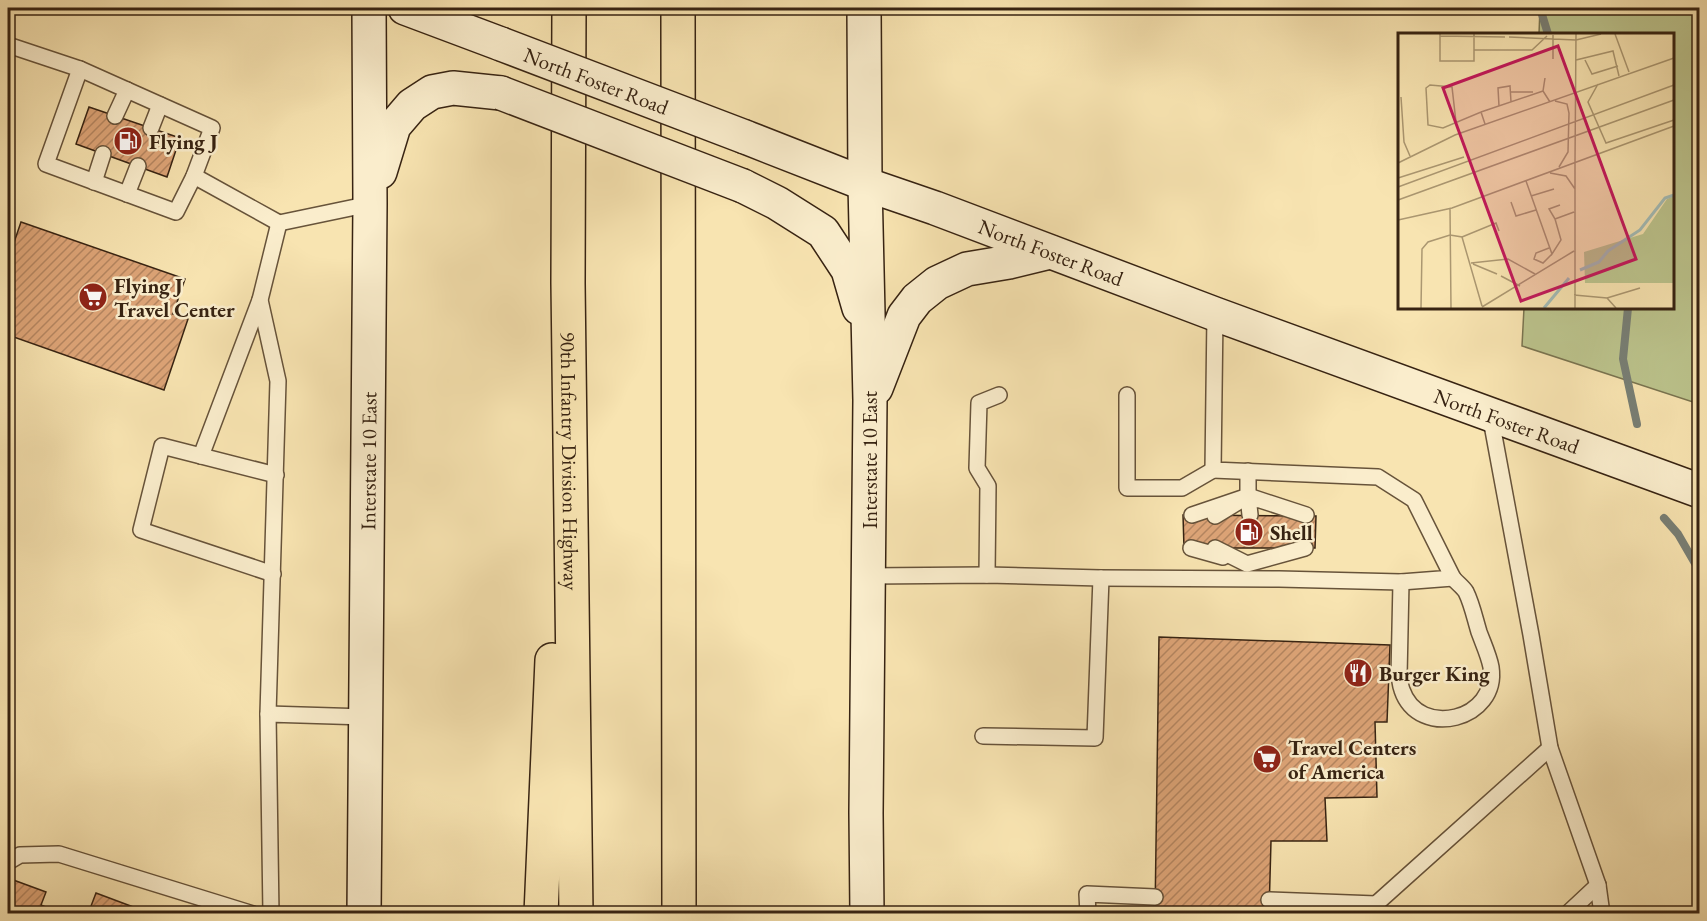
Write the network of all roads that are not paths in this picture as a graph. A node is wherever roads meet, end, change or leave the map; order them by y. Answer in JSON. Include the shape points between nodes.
{"nodes":[{"id":1,"x":369,"y":8,"type":"edge"},
{"id":2,"x":405,"y":8,"type":"edge"},
{"id":3,"x":569,"y":8,"type":"edge"},
{"id":4,"x":678,"y":8,"type":"edge"},
{"id":5,"x":864,"y":8,"type":"edge"},
{"id":6,"x":8,"y":45,"type":"edge"},
{"id":7,"x":80,"y":69,"type":"junction"},
{"id":8,"x":127,"y":90,"type":"junction"},
{"id":9,"x":160,"y":105,"type":"junction"},
{"id":10,"x":115,"y":116,"type":"dead end"},
{"id":11,"x":150,"y":128,"type":"dead end"},
{"id":12,"x":103,"y":154,"type":"dead end"},
{"id":13,"x":138,"y":166,"type":"dead end"},
{"id":14,"x":194,"y":176,"type":"junction"},
{"id":15,"x":94,"y":182,"type":"junction"},
{"id":16,"x":865,"y":184,"type":"junction"},
{"id":17,"x":128,"y":194,"type":"junction"},
{"id":18,"x":370,"y":204,"type":"junction"},
{"id":19,"x":279,"y":223,"type":"junction"},
{"id":20,"x":1050,"y":252,"type":"junction"},
{"id":21,"x":568,"y":283,"type":"junction"},
{"id":22,"x":260,"y":300,"type":"junction"},
{"id":23,"x":1215,"y":314,"type":"junction"},
{"id":24,"x":869,"y":344,"type":"junction"},
{"id":25,"x":999,"y":394,"type":"dead end"},
{"id":26,"x":1127,"y":395,"type":"dead end"},
{"id":27,"x":870,"y":400,"type":"junction"},
{"id":28,"x":1490,"y":414,"type":"junction"},
{"id":29,"x":201,"y":456,"type":"junction"},
{"id":30,"x":1213,"y":470,"type":"junction"},
{"id":31,"x":1248,"y":471,"type":"junction"},
{"id":32,"x":276,"y":475,"type":"junction"},
{"id":33,"x":1700,"y":491,"type":"edge"},
{"id":34,"x":1248,"y":496,"type":"junction"},
{"id":35,"x":1192,"y":515,"type":"dead end"},
{"id":36,"x":1250,"y":515,"type":"dead end"},
{"id":37,"x":1215,"y":516,"type":"dead end"},
{"id":38,"x":1285,"y":516,"type":"dead end"},
{"id":39,"x":1306,"y":516,"type":"dead end"},
{"id":40,"x":1191,"y":548,"type":"dead end"},
{"id":41,"x":1215,"y":548,"type":"dead end"},
{"id":42,"x":1250,"y":548,"type":"dead end"},
{"id":43,"x":1284,"y":548,"type":"dead end"},
{"id":44,"x":1305,"y":548,"type":"dead end"},
{"id":45,"x":1247,"y":571,"type":"junction"},
{"id":46,"x":273,"y":574,"type":"junction"},
{"id":47,"x":987,"y":575,"type":"junction"},
{"id":48,"x":868,"y":576,"type":"junction"},
{"id":49,"x":1101,"y":578,"type":"junction"},
{"id":50,"x":1453,"y":578,"type":"junction"},
{"id":51,"x":1401,"y":582,"type":"junction"},
{"id":52,"x":268,"y":714,"type":"junction"},
{"id":53,"x":366,"y":717,"type":"junction"},
{"id":54,"x":984,"y":736,"type":"dead end"},
{"id":55,"x":1550,"y":748,"type":"junction"},
{"id":56,"x":8,"y":862,"type":"edge"},
{"id":57,"x":679,"y":881,"type":"junction"},
{"id":58,"x":1598,"y":885,"type":"junction"},
{"id":59,"x":1155,"y":897,"type":"dead end"},
{"id":60,"x":1269,"y":900,"type":"dead end"},
{"id":61,"x":1374,"y":909,"type":"edge"},
{"id":62,"x":254,"y":914,"type":"edge"},
{"id":63,"x":271,"y":914,"type":"edge"},
{"id":64,"x":364,"y":914,"type":"edge"},
{"id":65,"x":542,"y":914,"type":"edge"},
{"id":66,"x":576,"y":914,"type":"edge"},
{"id":67,"x":679,"y":914,"type":"edge"},
{"id":68,"x":686,"y":914,"type":"edge"},
{"id":69,"x":867,"y":914,"type":"edge"},
{"id":70,"x":1088,"y":914,"type":"edge"},
{"id":71,"x":1567,"y":914,"type":"edge"},
{"id":72,"x":1602,"y":914,"type":"edge"}],
"edges":[{"from":1,"to":18,"type":"main road","name":"Interstate 10 East"},
{"from":2,"to":16,"type":"main road","name":"North Foster Road","bridge":true},
{"from":3,"to":21,"type":"highway","name":"90th Infantry Division Highway"},
{"from":4,"to":57,"type":"highway"},
{"from":5,"to":16,"type":"main road","name":"Interstate 10 East"},
{"from":6,"to":7,"type":"lane"},
{"from":7,"to":8,"type":"lane"},
{"from":7,"to":15,"type":"lane","via":[[46,164]]},
{"from":8,"to":9,"type":"lane"},
{"from":8,"to":10,"type":"lane"},
{"from":9,"to":11,"type":"lane"},
{"from":9,"to":14,"type":"lane","via":[[212,128]]},
{"from":12,"to":15,"type":"lane"},
{"from":13,"to":17,"type":"lane"},
{"from":14,"to":17,"type":"lane","via":[[176,212]]},
{"from":14,"to":19,"type":"lane"},
{"from":15,"to":17,"type":"lane"},
{"from":16,"to":20,"type":"main road","name":"North Foster Road"},
{"from":16,"to":24,"type":"main road","name":"Interstate 10 East"},
{"from":18,"to":19,"type":"lane"},
{"from":18,"to":24,"type":"main road","bridge":true,"via":[[394,126],[412,105],[432,92],[453,87],[501,93],[743,186],[823,232],[848,270]]},
{"from":18,"to":53,"type":"main road","name":"Interstate 10 East"},
{"from":19,"to":22,"type":"lane"},
{"from":20,"to":23,"type":"main road","name":"North Foster Road"},
{"from":20,"to":27,"type":"main road","via":[[967,268],[937,283],[917,299],[904,316]]},
{"from":21,"to":65,"type":"highway"},
{"from":21,"to":66,"type":"highway","name":"90th Infantry Division Highway"},
{"from":22,"to":29,"type":"lane"},
{"from":22,"to":32,"type":"lane","via":[[278,381]]},
{"from":23,"to":28,"type":"main road","name":"North Foster Road"},
{"from":23,"to":30,"type":"lane"},
{"from":24,"to":27,"type":"main road","name":"Interstate 10 East"},
{"from":25,"to":47,"type":"lane","via":[[979,403],[977,468],[988,486]]},
{"from":26,"to":30,"type":"lane","via":[[1127,488],[1182,488]]},
{"from":27,"to":48,"type":"main road","name":"Interstate 10 East"},
{"from":28,"to":33,"type":"main road","name":"North Foster Road"},
{"from":28,"to":55,"type":"lane"},
{"from":29,"to":32,"type":"lane"},
{"from":29,"to":46,"type":"lane","via":[[162,446],[141,530]]},
{"from":30,"to":31,"type":"lane"},
{"from":31,"to":34,"type":"lane"},
{"from":31,"to":50,"type":"lane","via":[[1378,477],[1414,500]]},
{"from":32,"to":46,"type":"lane"},
{"from":34,"to":35,"type":"lane"},
{"from":34,"to":36,"type":"lane"},
{"from":34,"to":37,"type":"lane"},
{"from":34,"to":38,"type":"lane"},
{"from":34,"to":39,"type":"lane"},
{"from":40,"to":45,"type":"lane"},
{"from":41,"to":45,"type":"lane"},
{"from":42,"to":45,"type":"lane"},
{"from":43,"to":45,"type":"lane"},
{"from":44,"to":45,"type":"lane"},
{"from":45,"to":49,"type":"lane"},
{"from":45,"to":51,"type":"lane"},
{"from":46,"to":52,"type":"lane"},
{"from":47,"to":48,"type":"lane"},
{"from":47,"to":49,"type":"lane"},
{"from":48,"to":69,"type":"main road","name":"Interstate 10 East"},
{"from":49,"to":54,"type":"lane","via":[[1095,738]]},
{"from":50,"to":51,"type":"lane"},
{"from":50,"to":51,"type":"lane","via":[[1465,591],[1491,668],[1490,685],[1483,701],[1472,711],[1444,720],[1424,716],[1402,691]]},
{"from":52,"to":53,"type":"lane"},
{"from":52,"to":63,"type":"lane"},
{"from":53,"to":64,"type":"main road","name":"Interstate 10 East"},
{"from":55,"to":58,"type":"lane"},
{"from":55,"to":61,"type":"lane"},
{"from":56,"to":62,"type":"lane","via":[[21,855],[59,854]]},
{"from":57,"to":67,"type":"highway"},
{"from":57,"to":68,"type":"highway"},
{"from":58,"to":71,"type":"lane"},
{"from":58,"to":72,"type":"lane"},
{"from":59,"to":70,"type":"lane","via":[[1087,894]]},
{"from":60,"to":61,"type":"lane"}]}
